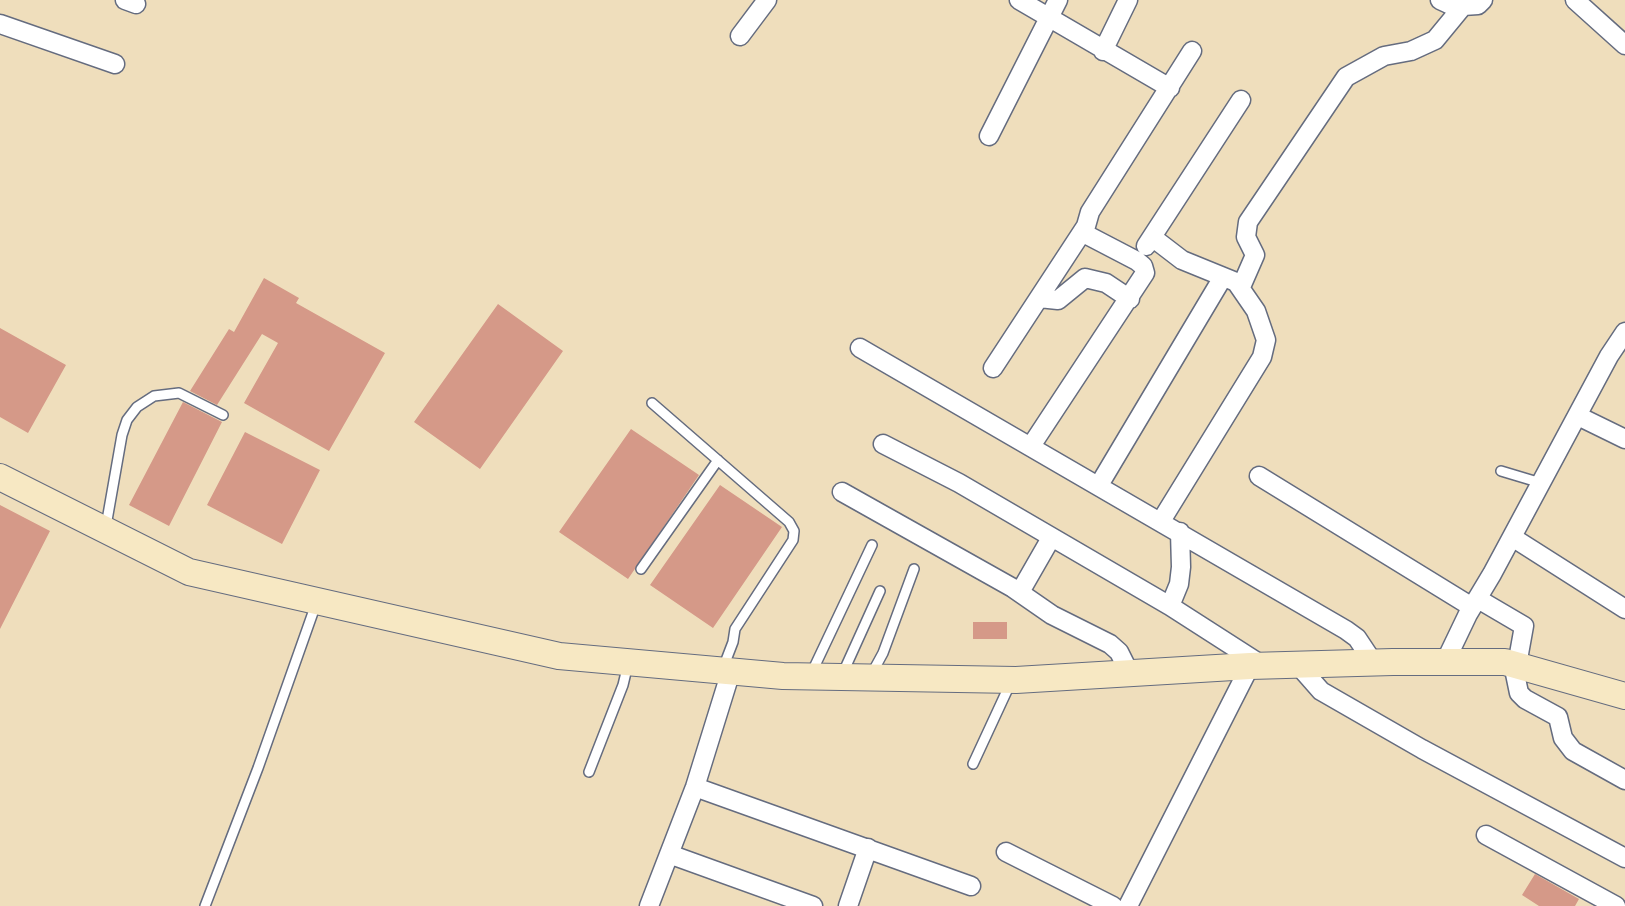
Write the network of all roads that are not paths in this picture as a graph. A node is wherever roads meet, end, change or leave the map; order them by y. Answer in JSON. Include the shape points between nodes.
{"nodes":[{"id":1,"x":766,"y":0,"type":"edge"},
{"id":2,"x":1018,"y":0,"type":"edge"},
{"id":3,"x":1058,"y":0,"type":"edge"},
{"id":4,"x":1128,"y":0,"type":"edge"},
{"id":5,"x":1440,"y":0,"type":"edge"},
{"id":6,"x":1484,"y":0,"type":"edge"},
{"id":7,"x":1575,"y":0,"type":"edge"},
{"id":8,"x":1463,"y":6,"type":"junction"},
{"id":9,"x":1048,"y":18,"type":"junction"},
{"id":10,"x":0,"y":24,"type":"edge"},
{"id":11,"x":740,"y":36,"type":"dead end"},
{"id":12,"x":1625,"y":45,"type":"edge"},
{"id":13,"x":1103,"y":51,"type":"junction"},
{"id":14,"x":1192,"y":51,"type":"dead end"},
{"id":15,"x":115,"y":64,"type":"dead end"},
{"id":16,"x":1170,"y":88,"type":"junction"},
{"id":17,"x":1241,"y":100,"type":"dead end"},
{"id":18,"x":989,"y":136,"type":"dead end"},
{"id":19,"x":1086,"y":226,"type":"junction"},
{"id":20,"x":1152,"y":237,"type":"junction"},
{"id":21,"x":1137,"y":261,"type":"junction"},
{"id":22,"x":1223,"y":276,"type":"junction"},
{"id":23,"x":1241,"y":287,"type":"junction"},
{"id":24,"x":1039,"y":298,"type":"junction"},
{"id":25,"x":1130,"y":299,"type":"junction"},
{"id":26,"x":1622,"y":343,"type":"edge"},
{"id":27,"x":860,"y":348,"type":"dead end"},
{"id":28,"x":993,"y":368,"type":"dead end"},
{"id":29,"x":652,"y":403,"type":"dead end"},
{"id":30,"x":223,"y":415,"type":"dead end"},
{"id":31,"x":1578,"y":416,"type":"junction"},
{"id":32,"x":1625,"y":439,"type":"edge"},
{"id":33,"x":883,"y":444,"type":"dead end"},
{"id":34,"x":1031,"y":446,"type":"junction"},
{"id":35,"x":718,"y":460,"type":"junction"},
{"id":36,"x":1501,"y":471,"type":"dead end"},
{"id":37,"x":1259,"y":476,"type":"dead end"},
{"id":38,"x":0,"y":477,"type":"edge"},
{"id":39,"x":1541,"y":483,"type":"junction"},
{"id":40,"x":1098,"y":485,"type":"junction"},
{"id":41,"x":842,"y":492,"type":"dead end"},
{"id":42,"x":1161,"y":522,"type":"junction"},
{"id":43,"x":105,"y":532,"type":"junction"},
{"id":44,"x":1180,"y":532,"type":"junction"},
{"id":45,"x":1512,"y":537,"type":"junction"},
{"id":46,"x":1051,"y":538,"type":"junction"},
{"id":47,"x":872,"y":545,"type":"dead end"},
{"id":48,"x":641,"y":569,"type":"dead end"},
{"id":49,"x":915,"y":569,"type":"dead end"},
{"id":50,"x":880,"y":591,"type":"dead end"},
{"id":51,"x":1020,"y":592,"type":"junction"},
{"id":52,"x":317,"y":601,"type":"junction"},
{"id":53,"x":1475,"y":603,"type":"junction"},
{"id":54,"x":1170,"y":606,"type":"junction"},
{"id":55,"x":1625,"y":609,"type":"edge"},
{"id":56,"x":628,"y":662,"type":"junction"},
{"id":57,"x":1373,"y":662,"type":"junction"},
{"id":58,"x":1445,"y":662,"type":"junction"},
{"id":59,"x":1515,"y":665,"type":"junction"},
{"id":60,"x":1299,"y":666,"type":"junction"},
{"id":61,"x":1258,"y":667,"type":"junction"},
{"id":62,"x":726,"y":671,"type":"junction"},
{"id":63,"x":1130,"y":674,"type":"junction"},
{"id":64,"x":810,"y":676,"type":"junction"},
{"id":65,"x":841,"y":677,"type":"junction"},
{"id":66,"x":870,"y":677,"type":"junction"},
{"id":67,"x":1012,"y":680,"type":"junction"},
{"id":68,"x":1625,"y":696,"type":"edge"},
{"id":69,"x":973,"y":764,"type":"dead end"},
{"id":70,"x":589,"y":772,"type":"dead end"},
{"id":71,"x":1625,"y":780,"type":"edge"},
{"id":72,"x":695,"y":787,"type":"junction"},
{"id":73,"x":1486,"y":835,"type":"dead end"},
{"id":74,"x":868,"y":848,"type":"junction"},
{"id":75,"x":1006,"y":852,"type":"dead end"},
{"id":76,"x":669,"y":854,"type":"junction"},
{"id":77,"x":1625,"y":858,"type":"edge"},
{"id":78,"x":971,"y":886,"type":"dead end"},
{"id":79,"x":205,"y":906,"type":"edge"},
{"id":80,"x":649,"y":906,"type":"edge"},
{"id":81,"x":813,"y":906,"type":"edge"},
{"id":82,"x":848,"y":906,"type":"edge"},
{"id":83,"x":1113,"y":906,"type":"edge"},
{"id":84,"x":1128,"y":906,"type":"edge"},
{"id":85,"x":1616,"y":906,"type":"edge"}],
"edges":[{"from":1,"to":11,"type":"street"},
{"from":2,"to":9,"type":"street"},
{"from":3,"to":9,"type":"street"},
{"from":4,"to":13,"type":"street"},
{"from":5,"to":8,"type":"street"},
{"from":6,"to":8,"type":"street","via":[[1478,5]]},
{"from":7,"to":12,"type":"street"},
{"from":8,"to":23,"type":"street","via":[[1435,40],[1411,51],[1384,56],[1346,77],[1248,222],[1246,237],[1256,255]]},
{"from":9,"to":13,"type":"street"},
{"from":9,"to":18,"type":"street"},
{"from":10,"to":15,"type":"street"},
{"from":13,"to":16,"type":"street"},
{"from":14,"to":16,"type":"street"},
{"from":16,"to":19,"type":"street","via":[[1090,212]]},
{"from":17,"to":20,"type":"street"},
{"from":19,"to":21,"type":"street","via":[[1085,231],[1101,244]]},
{"from":19,"to":24,"type":"street"},
{"from":20,"to":21,"type":"street"},
{"from":20,"to":22,"type":"street","via":[[1182,260]]},
{"from":21,"to":25,"type":"street","via":[[1145,273]]},
{"from":22,"to":23,"type":"street"},
{"from":22,"to":40,"type":"street"},
{"from":23,"to":42,"type":"street","via":[[1264,332],[1265,350]]},
{"from":24,"to":25,"type":"street","via":[[1058,300],[1085,278],[1106,283]]},
{"from":24,"to":28,"type":"street"},
{"from":25,"to":34,"type":"street"},
{"from":26,"to":31,"type":"street"},
{"from":27,"to":34,"type":"street"},
{"from":29,"to":35,"type":"lane"},
{"from":30,"to":43,"type":"lane","via":[[179,393],[154,396],[137,406],[122,435]]},
{"from":31,"to":32,"type":"street"},
{"from":31,"to":39,"type":"street"},
{"from":33,"to":46,"type":"street"},
{"from":34,"to":40,"type":"street"},
{"from":35,"to":48,"type":"lane"},
{"from":35,"to":62,"type":"lane","via":[[789,522],[794,531],[793,540],[735,629]]},
{"from":36,"to":39,"type":"lane"},
{"from":37,"to":53,"type":"street"},
{"from":38,"to":43,"type":"main road"},
{"from":39,"to":45,"type":"street"},
{"from":40,"to":42,"type":"street"},
{"from":41,"to":51,"type":"street"},
{"from":42,"to":44,"type":"street"},
{"from":43,"to":52,"type":"main road","via":[[189,572]]},
{"from":44,"to":54,"type":"street","via":[[1180,576]]},
{"from":44,"to":57,"type":"street","via":[[1346,630],[1357,638]]},
{"from":45,"to":53,"type":"street"},
{"from":45,"to":55,"type":"street"},
{"from":46,"to":51,"type":"street"},
{"from":46,"to":54,"type":"street"},
{"from":47,"to":64,"type":"lane"},
{"from":49,"to":66,"type":"lane"},
{"from":50,"to":65,"type":"lane"},
{"from":51,"to":63,"type":"street","via":[[1052,615],[1110,644],[1119,652]]},
{"from":52,"to":56,"type":"main road","via":[[559,656]]},
{"from":52,"to":79,"type":"lane"},
{"from":53,"to":58,"type":"street"},
{"from":53,"to":59,"type":"street","via":[[1524,626]]},
{"from":54,"to":61,"type":"street"},
{"from":56,"to":62,"type":"main road"},
{"from":56,"to":70,"type":"lane","via":[[623,686]]},
{"from":57,"to":58,"type":"main road"},
{"from":57,"to":60,"type":"main road"},
{"from":58,"to":59,"type":"main road"},
{"from":59,"to":68,"type":"main road"},
{"from":59,"to":71,"type":"street","via":[[1519,693],[1558,717],[1563,738],[1573,751]]},
{"from":60,"to":61,"type":"main road"},
{"from":60,"to":77,"type":"street","via":[[1321,691]]},
{"from":61,"to":63,"type":"main road"},
{"from":61,"to":84,"type":"street"},
{"from":62,"to":64,"type":"main road"},
{"from":62,"to":72,"type":"street"},
{"from":63,"to":67,"type":"main road"},
{"from":64,"to":65,"type":"main road"},
{"from":65,"to":66,"type":"main road"},
{"from":66,"to":67,"type":"main road"},
{"from":67,"to":69,"type":"lane"},
{"from":72,"to":74,"type":"street"},
{"from":72,"to":76,"type":"street"},
{"from":73,"to":85,"type":"street"},
{"from":74,"to":78,"type":"street"},
{"from":74,"to":82,"type":"street"},
{"from":75,"to":83,"type":"street"},
{"from":76,"to":80,"type":"street"},
{"from":76,"to":81,"type":"street"}]}
